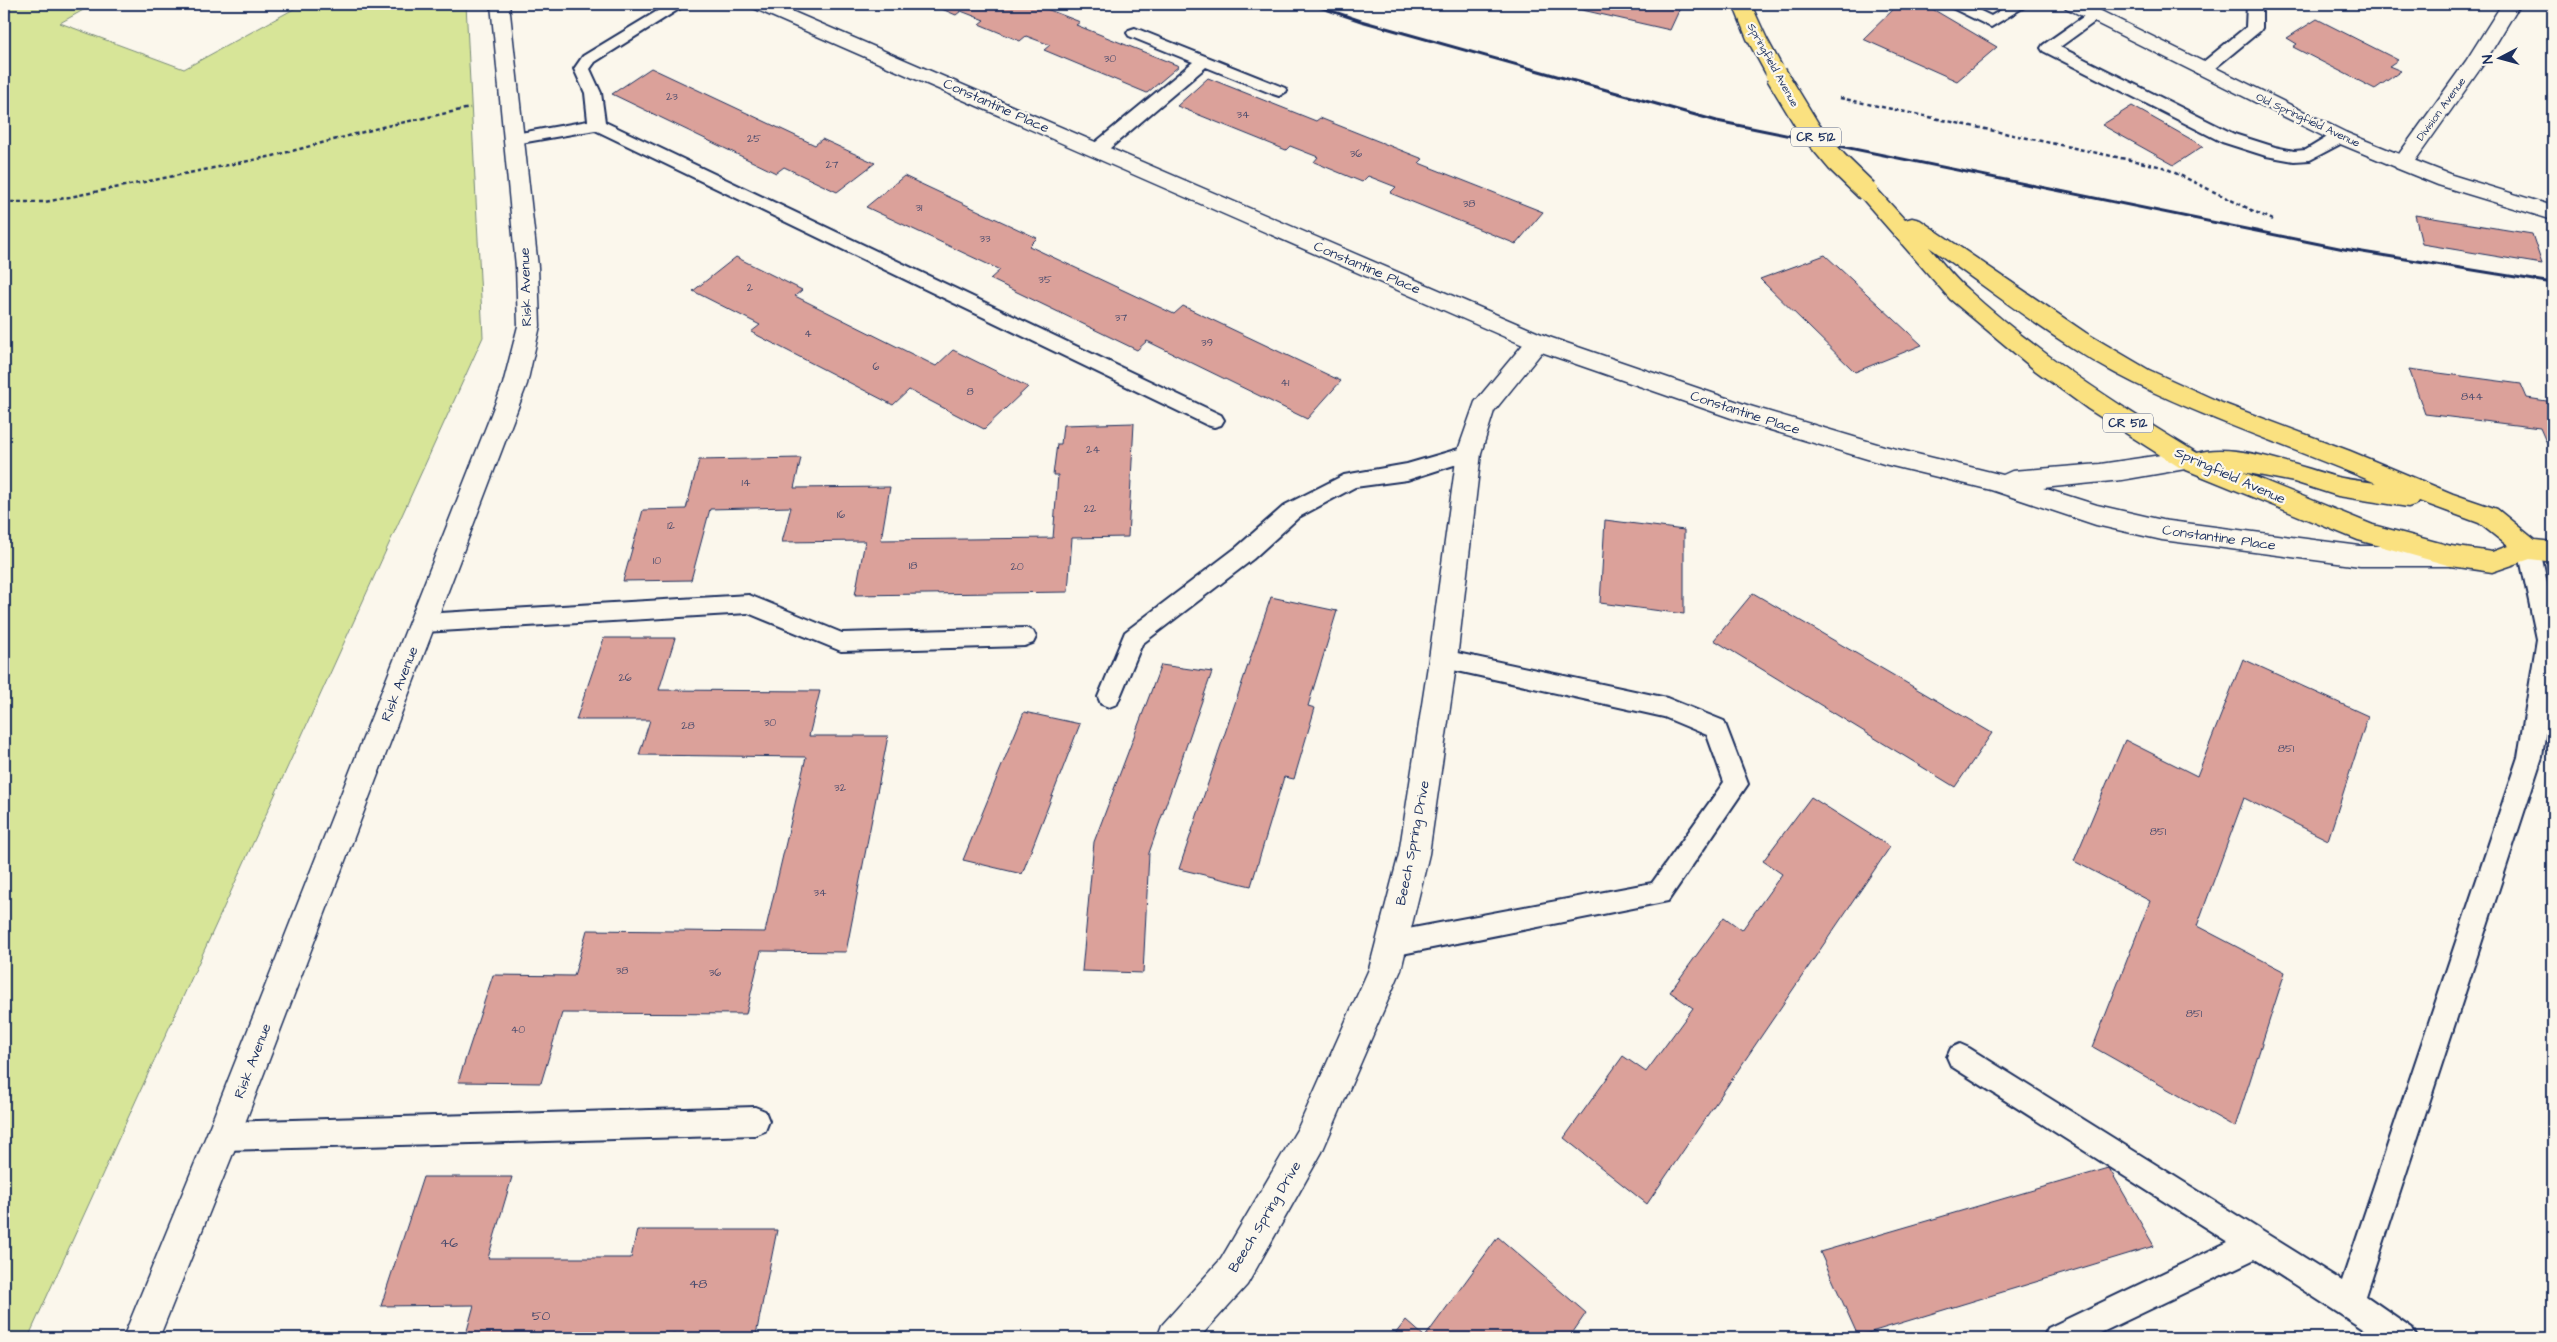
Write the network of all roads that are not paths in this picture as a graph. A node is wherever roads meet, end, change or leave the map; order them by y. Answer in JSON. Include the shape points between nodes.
{"nodes":[{"id":1,"x":500,"y":4,"type":"edge"},
{"id":2,"x":679,"y":4,"type":"edge"},
{"id":3,"x":760,"y":4,"type":"edge"},
{"id":4,"x":1742,"y":4,"type":"edge"},
{"id":5,"x":1955,"y":4,"type":"edge"},
{"id":6,"x":2021,"y":4,"type":"edge"},
{"id":7,"x":2073,"y":4,"type":"edge"},
{"id":8,"x":2254,"y":4,"type":"edge"},
{"id":9,"x":2511,"y":4,"type":"edge"},
{"id":10,"x":2095,"y":15,"type":"junction"},
{"id":11,"x":1135,"y":33,"type":"dead end"},
{"id":12,"x":1204,"y":60,"type":"junction"},
{"id":13,"x":2203,"y":70,"type":"junction"},
{"id":14,"x":1279,"y":91,"type":"dead end"},
{"id":15,"x":597,"y":125,"type":"junction"},
{"id":16,"x":2340,"y":137,"type":"junction"},
{"id":17,"x":515,"y":139,"type":"junction"},
{"id":18,"x":1097,"y":150,"type":"junction"},
{"id":19,"x":2403,"y":163,"type":"junction"},
{"id":20,"x":1867,"y":191,"type":"junction"},
{"id":21,"x":2553,"y":213,"type":"edge"},
{"id":22,"x":1538,"y":342,"type":"junction"},
{"id":23,"x":1214,"y":420,"type":"dead end"},
{"id":24,"x":1469,"y":453,"type":"junction"},
{"id":25,"x":2188,"y":460,"type":"junction"},
{"id":26,"x":1993,"y":481,"type":"junction"},
{"id":27,"x":2444,"y":502,"type":"junction"},
{"id":28,"x":2541,"y":550,"type":"edge"},
{"id":29,"x":2451,"y":556,"type":"junction"},
{"id":30,"x":424,"y":623,"type":"junction"},
{"id":31,"x":1025,"y":637,"type":"dead end"},
{"id":32,"x":1443,"y":659,"type":"junction"},
{"id":33,"x":1109,"y":697,"type":"dead end"},
{"id":34,"x":1392,"y":944,"type":"junction"},
{"id":35,"x":1960,"y":1057,"type":"dead end"},
{"id":36,"x":755,"y":1121,"type":"dead end"},
{"id":37,"x":223,"y":1136,"type":"junction"},
{"id":38,"x":2256,"y":1244,"type":"junction"},
{"id":39,"x":2349,"y":1302,"type":"junction"},
{"id":40,"x":141,"y":1338,"type":"edge"},
{"id":41,"x":1175,"y":1338,"type":"edge"},
{"id":42,"x":2058,"y":1338,"type":"edge"},
{"id":43,"x":2402,"y":1338,"type":"edge"}],
"edges":[{"from":1,"to":17,"type":"street","name":"Risk Avenue","via":[[508,100]]},
{"from":2,"to":15,"type":"lane","via":[[589,59],[582,69],[593,93]]},
{"from":3,"to":18,"type":"street","name":"Constantine Place"},
{"from":4,"to":20,"type":"main road","name":"Springfield Avenue","number":"CR 512","bridge":true,"via":[[1757,39],[1810,130]]},
{"from":5,"to":6,"type":"lane","via":[[1992,22]]},
{"from":7,"to":10,"type":"street","name":"Old Springfield Avenue"},
{"from":8,"to":13,"type":"lane","via":[[2254,28]]},
{"from":9,"to":19,"type":"street","name":"Division Avenue","via":[[2475,62]]},
{"from":10,"to":13,"type":"street","name":"Old Springfield Avenue"},
{"from":10,"to":16,"type":"lane","via":[[2049,48],[2228,138],[2272,152],[2310,155]]},
{"from":11,"to":12,"type":"lane"},
{"from":12,"to":14,"type":"lane"},
{"from":12,"to":18,"type":"lane"},
{"from":13,"to":16,"type":"street","name":"Old Springfield Avenue"},
{"from":15,"to":17,"type":"lane"},
{"from":15,"to":23,"type":"lane"},
{"from":16,"to":19,"type":"street","name":"Old Springfield Avenue"},
{"from":17,"to":30,"type":"street","name":"Risk Avenue","via":[[529,326],[515,384]]},
{"from":18,"to":22,"type":"street","name":"Constantine Place"},
{"from":19,"to":21,"type":"street","name":"Old Springfield Avenue","via":[[2445,180]]},
{"from":20,"to":25,"type":"main road","name":"Springfield Avenue","number":"CR 512","via":[[1958,294],[2089,398]]},
{"from":20,"to":27,"type":"main road","name":"Springfield Avenue","number":"CR 512","via":[[1930,239],[2078,339],[2141,376],[2213,409]]},
{"from":22,"to":24,"type":"street","name":"Beech Spring Drive","via":[[1483,408]]},
{"from":22,"to":26,"type":"street","name":"Constantine Place","via":[[1752,416],[1884,455]]},
{"from":24,"to":32,"type":"street","name":"Beech Spring Drive"},
{"from":24,"to":33,"type":"lane","via":[[1408,472],[1351,480],[1292,511],[1245,553],[1133,638]]},
{"from":25,"to":26,"type":"street","name":"Constantine Place","via":[[2120,473]]},
{"from":25,"to":27,"type":"main road","via":[[2266,466],[2296,472],[2338,488]]},
{"from":25,"to":29,"type":"main road","name":"Springfield Avenue","number":"CR 512","via":[[2367,533]]},
{"from":26,"to":29,"type":"street","name":"Constantine Place","via":[[2096,515],[2162,530],[2360,556]]},
{"from":27,"to":28,"type":"main road","name":"Springfield Avenue","number":"CR 512","via":[[2488,516]]},
{"from":28,"to":29,"type":"main road","name":"Springfield Avenue","number":"CR 512","via":[[2492,562]]},
{"from":28,"to":39,"type":"lane","via":[[2548,639],[2530,757]]},
{"from":30,"to":31,"type":"lane","via":[[749,604],[841,642]]},
{"from":30,"to":37,"type":"street","name":"Risk Avenue"},
{"from":32,"to":34,"type":"street","name":"Beech Spring Drive","via":[[1414,854]]},
{"from":32,"to":34,"type":"lane","via":[[1667,708],[1716,728],[1736,784],[1659,893]]},
{"from":34,"to":41,"type":"street","name":"Beech Spring Drive","via":[[1385,970],[1310,1140],[1234,1272]]},
{"from":35,"to":38,"type":"lane"},
{"from":36,"to":37,"type":"lane"},
{"from":37,"to":40,"type":"street","name":"Risk Avenue"},
{"from":38,"to":39,"type":"lane"},
{"from":38,"to":42,"type":"lane"},
{"from":39,"to":43,"type":"lane"}]}
